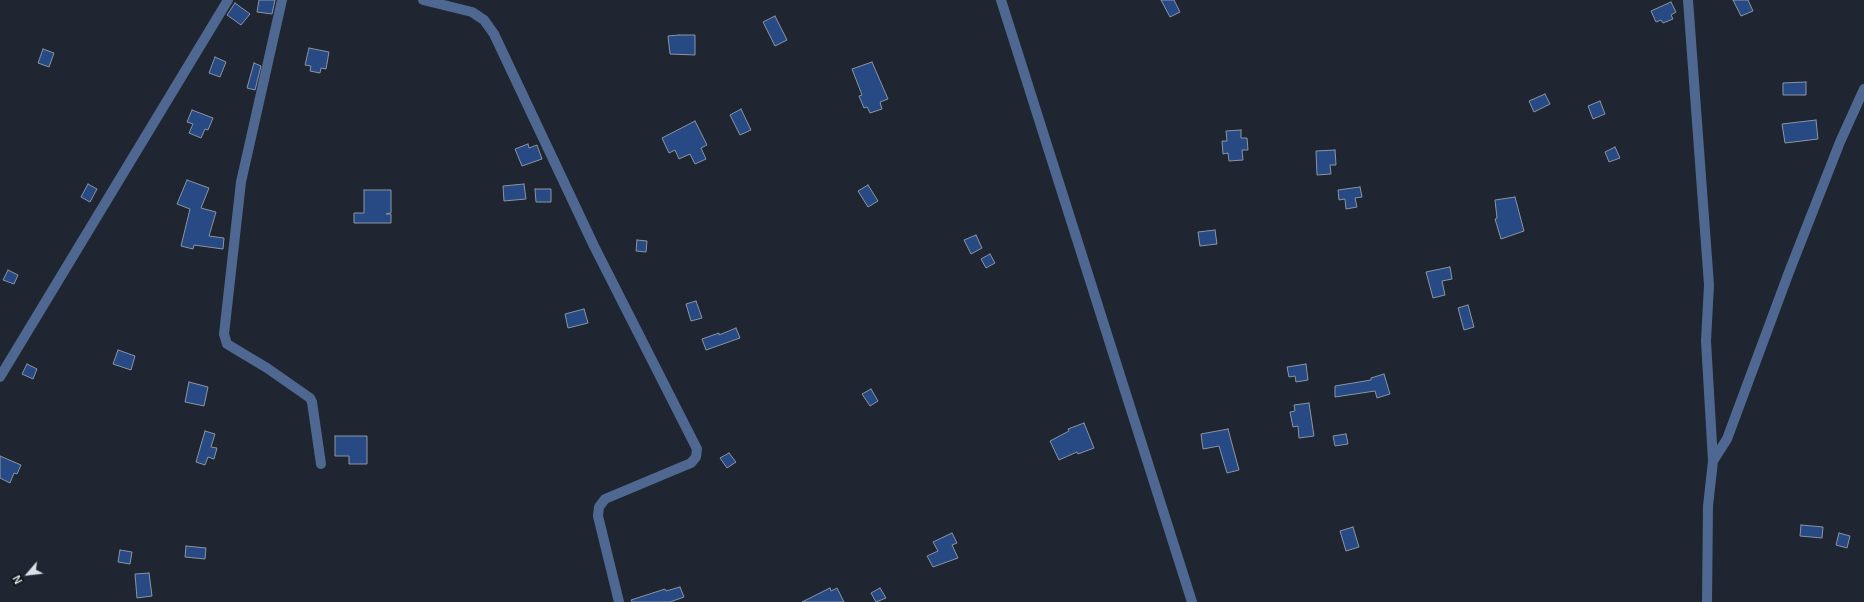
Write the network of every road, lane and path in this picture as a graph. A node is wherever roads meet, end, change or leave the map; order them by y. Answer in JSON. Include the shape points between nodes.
{"nodes":[{"id":1,"x":228,"y":0,"type":"edge"},
{"id":2,"x":282,"y":0,"type":"edge"},
{"id":3,"x":423,"y":0,"type":"edge"},
{"id":4,"x":1001,"y":0,"type":"edge"},
{"id":5,"x":1688,"y":0,"type":"edge"},
{"id":6,"x":1864,"y":89,"type":"edge"},
{"id":7,"x":0,"y":377,"type":"edge"},
{"id":8,"x":1713,"y":461,"type":"junction"},
{"id":9,"x":321,"y":464,"type":"dead end"},
{"id":10,"x":619,"y":602,"type":"edge"},
{"id":11,"x":1192,"y":602,"type":"edge"},
{"id":12,"x":1707,"y":602,"type":"edge"}],
"edges":[{"from":1,"to":7,"type":"street"},
{"from":2,"to":9,"type":"street","via":[[241,182],[224,334],[227,344],[310,398]]},
{"from":3,"to":10,"type":"street","via":[[472,12],[484,20],[494,34],[594,246],[697,449],[696,457],[691,463],[605,498],[599,506],[598,516]]},
{"from":4,"to":11,"type":"street"},
{"from":5,"to":8,"type":"street","via":[[1709,285],[1706,341]]},
{"from":6,"to":8,"type":"street","via":[[1840,142],[1727,439]]},
{"from":8,"to":12,"type":"street","via":[[1708,506]]}]}
